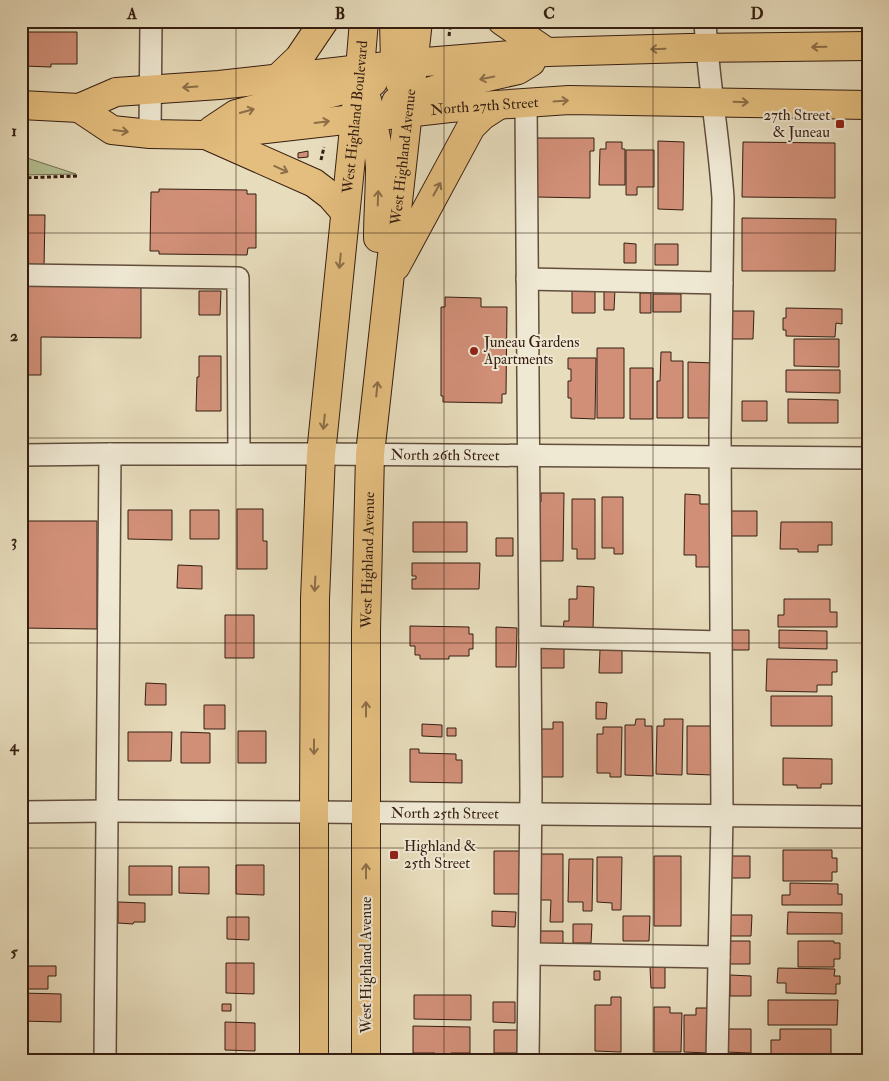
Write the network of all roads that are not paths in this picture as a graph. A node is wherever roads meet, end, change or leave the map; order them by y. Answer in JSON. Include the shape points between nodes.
{"nodes":[{"id":1,"x":151,"y":21,"type":"edge"},
{"id":2,"x":324,"y":21,"type":"edge"},
{"id":3,"x":364,"y":21,"type":"edge"},
{"id":4,"x":394,"y":21,"type":"edge"},
{"id":5,"x":502,"y":21,"type":"edge"},
{"id":6,"x":705,"y":21,"type":"edge"},
{"id":7,"x":430,"y":25,"type":"edge"},
{"id":8,"x":868,"y":46,"type":"edge"},
{"id":9,"x":707,"y":48,"type":"junction"},
{"id":10,"x":547,"y":52,"type":"junction"},
{"id":11,"x":278,"y":78,"type":"junction"},
{"id":12,"x":405,"y":86,"type":"junction"},
{"id":13,"x":150,"y":90,"type":"junction"},
{"id":14,"x":363,"y":97,"type":"junction"},
{"id":15,"x":712,"y":102,"type":"junction"},
{"id":16,"x":526,"y":103,"type":"junction"},
{"id":17,"x":21,"y":105,"type":"edge"},
{"id":18,"x":499,"y":105,"type":"junction"},
{"id":19,"x":868,"y":105,"type":"edge"},
{"id":20,"x":79,"y":108,"type":"junction"},
{"id":21,"x":150,"y":134,"type":"junction"},
{"id":22,"x":204,"y":135,"type":"junction"},
{"id":23,"x":345,"y":212,"type":"junction"},
{"id":24,"x":21,"y":276,"type":"edge"},
{"id":25,"x":389,"y":279,"type":"junction"},
{"id":26,"x":527,"y":280,"type":"junction"},
{"id":27,"x":722,"y":283,"type":"junction"},
{"id":28,"x":110,"y":454,"type":"junction"},
{"id":29,"x":239,"y":454,"type":"junction"},
{"id":30,"x":321,"y":454,"type":"junction"},
{"id":31,"x":370,"y":454,"type":"junction"},
{"id":32,"x":21,"y":455,"type":"edge"},
{"id":33,"x":528,"y":456,"type":"junction"},
{"id":34,"x":720,"y":457,"type":"junction"},
{"id":35,"x":868,"y":458,"type":"edge"},
{"id":36,"x":530,"y":637,"type":"junction"},
{"id":37,"x":721,"y":642,"type":"junction"},
{"id":38,"x":107,"y":811,"type":"junction"},
{"id":39,"x":21,"y":812,"type":"edge"},
{"id":40,"x":314,"y":812,"type":"junction"},
{"id":41,"x":366,"y":813,"type":"junction"},
{"id":42,"x":531,"y":814,"type":"junction"},
{"id":43,"x":722,"y":816,"type":"junction"},
{"id":44,"x":868,"y":817,"type":"edge"},
{"id":45,"x":530,"y":954,"type":"junction"},
{"id":46,"x":719,"y":958,"type":"junction"},
{"id":47,"x":105,"y":1060,"type":"edge"},
{"id":48,"x":314,"y":1060,"type":"edge"},
{"id":49,"x":366,"y":1060,"type":"edge"},
{"id":50,"x":528,"y":1060,"type":"edge"},
{"id":51,"x":718,"y":1060,"type":"edge"}],
"edges":[{"from":1,"to":13,"type":"street"},
{"from":2,"to":11,"type":"main road","via":[[299,58]]},
{"from":3,"to":14,"type":"main road","name":"West Highland Boulevard"},
{"from":4,"to":12,"type":"main road"},
{"from":5,"to":10,"type":"main road"},
{"from":6,"to":9,"type":"street"},
{"from":7,"to":12,"type":"main road"},
{"from":8,"to":9,"type":"main road","name":"North 27th Street","one_way":true},
{"from":9,"to":10,"type":"main road","name":"North 27th Street","one_way":true},
{"from":9,"to":15,"type":"street"},
{"from":10,"to":12,"type":"main road","name":"North 27th Street"},
{"from":10,"to":12,"type":"main road","one_way":true,"via":[[518,70],[443,87]]},
{"from":11,"to":13,"type":"main road","name":"North 27th Street","one_way":true},
{"from":11,"to":14,"type":"main road","name":"North 27th Street"},
{"from":12,"to":14,"type":"main road","name":"North 27th Street"},
{"from":12,"to":14,"type":"main road","name":"North 27th Street"},
{"from":12,"to":18,"type":"main road","name":"North 27th Street"},
{"from":12,"to":25,"type":"main road","name":"West Highland Avenue"},
{"from":13,"to":20,"type":"main road","name":"North 27th Street","via":[[116,92]]},
{"from":13,"to":21,"type":"street"},
{"from":22,"to":14,"type":"main road","name":"North 27th Street","one_way":true,"via":[[257,130]]},
{"from":14,"to":23,"type":"main road","name":"West Highland Boulevard"},
{"from":25,"to":14,"type":"main road","one_way":true,"via":[[378,249],[380,168]]},
{"from":16,"to":15,"type":"main road","name":"North 27th Street","one_way":true,"via":[[569,100]]},
{"from":15,"to":19,"type":"main road","name":"North 27th Street","one_way":true},
{"from":15,"to":27,"type":"street","via":[[722,190]]},
{"from":16,"to":18,"type":"main road","name":"North 27th Street"},
{"from":16,"to":26,"type":"street"},
{"from":17,"to":20,"type":"main road","name":"North 27th Street"},
{"from":25,"to":18,"type":"main road","one_way":true,"via":[[472,127]]},
{"from":20,"to":21,"type":"main road","name":"North 27th Street","one_way":true,"via":[[112,130]]},
{"from":21,"to":22,"type":"main road","name":"North 27th Street"},
{"from":22,"to":23,"type":"main road","one_way":true,"via":[[314,184]]},
{"from":23,"to":30,"type":"main road","one_way":true},
{"from":24,"to":29,"type":"street","via":[[238,278]]},
{"from":31,"to":25,"type":"main road","name":"West Highland Avenue","one_way":true},
{"from":26,"to":27,"type":"street"},
{"from":26,"to":33,"type":"street"},
{"from":27,"to":34,"type":"street"},
{"from":28,"to":29,"type":"street","name":"North 26th Street"},
{"from":28,"to":32,"type":"street","name":"North 26th Street"},
{"from":28,"to":38,"type":"street"},
{"from":29,"to":30,"type":"street","name":"North 26th Street"},
{"from":30,"to":31,"type":"street","name":"North 26th Street"},
{"from":30,"to":40,"type":"main road","one_way":true,"via":[[315,599]]},
{"from":31,"to":33,"type":"street","name":"North 26th Street"},
{"from":41,"to":31,"type":"main road","name":"West Highland Avenue","one_way":true},
{"from":33,"to":34,"type":"street","name":"North 26th Street"},
{"from":33,"to":36,"type":"street"},
{"from":34,"to":35,"type":"street","name":"North 26th Street"},
{"from":34,"to":37,"type":"street"},
{"from":36,"to":37,"type":"street"},
{"from":36,"to":42,"type":"street"},
{"from":37,"to":43,"type":"street"},
{"from":38,"to":39,"type":"street","name":"North 25th Street"},
{"from":38,"to":40,"type":"street","name":"North 25th Street"},
{"from":38,"to":47,"type":"street"},
{"from":40,"to":41,"type":"street","name":"North 25th Street"},
{"from":40,"to":48,"type":"main road"},
{"from":41,"to":42,"type":"street","name":"North 25th Street"},
{"from":49,"to":41,"type":"main road","name":"West Highland Avenue","one_way":true},
{"from":42,"to":43,"type":"street","name":"North 25th Street"},
{"from":42,"to":45,"type":"street"},
{"from":43,"to":44,"type":"street","name":"North 25th Street"},
{"from":43,"to":46,"type":"street"},
{"from":45,"to":46,"type":"street"},
{"from":45,"to":50,"type":"street"},
{"from":46,"to":51,"type":"street"}]}
